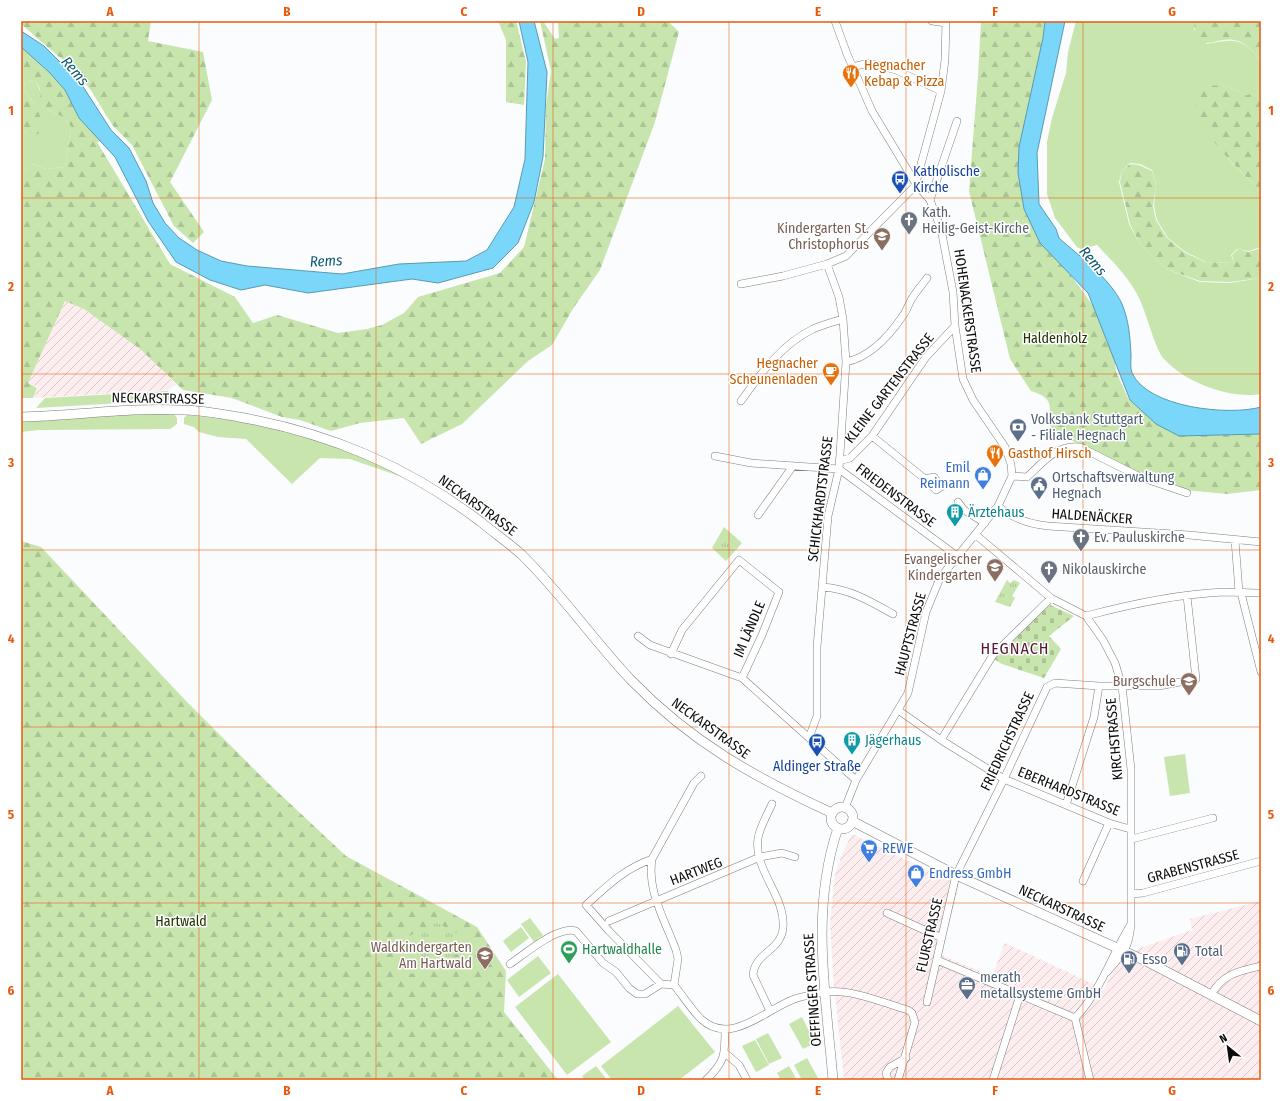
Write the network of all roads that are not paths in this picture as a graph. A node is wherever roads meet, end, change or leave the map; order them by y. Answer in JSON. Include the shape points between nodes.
{"nodes":[{"id":1,"x":835,"y":21,"type":"edge"},
{"id":2,"x":932,"y":21,"type":"edge"},
{"id":3,"x":946,"y":22,"type":"edge"},
{"id":4,"x":852,"y":67,"type":"junction"},
{"id":5,"x":941,"y":91,"type":"junction"},
{"id":6,"x":957,"y":122,"type":"dead end"},
{"id":7,"x":916,"y":184,"type":"junction"},
{"id":8,"x":930,"y":200,"type":"junction"},
{"id":9,"x":827,"y":264,"type":"junction"},
{"id":10,"x":927,"y":278,"type":"dead end"},
{"id":11,"x":741,"y":284,"type":"dead end"},
{"id":12,"x":843,"y":319,"type":"junction"},
{"id":13,"x":955,"y":326,"type":"junction"},
{"id":14,"x":846,"y":362,"type":"junction"},
{"id":15,"x":742,"y":401,"type":"dead end"},
{"id":16,"x":21,"y":417,"type":"edge"},
{"id":17,"x":872,"y":436,"type":"junction"},
{"id":18,"x":715,"y":456,"type":"dead end"},
{"id":19,"x":839,"y":461,"type":"junction"},
{"id":20,"x":793,"y":466,"type":"junction"},
{"id":21,"x":839,"y":469,"type":"junction"},
{"id":22,"x":1012,"y":476,"type":"junction"},
{"id":23,"x":925,"y":479,"type":"dead end"},
{"id":24,"x":1187,"y":493,"type":"dead end"},
{"id":25,"x":958,"y":502,"type":"dead end"},
{"id":26,"x":998,"y":506,"type":"junction"},
{"id":27,"x":758,"y":515,"type":"dead end"},
{"id":28,"x":985,"y":523,"type":"junction"},
{"id":29,"x":976,"y":535,"type":"junction"},
{"id":30,"x":1235,"y":540,"type":"junction"},
{"id":31,"x":1261,"y":542,"type":"edge"},
{"id":32,"x":957,"y":556,"type":"junction"},
{"id":33,"x":823,"y":587,"type":"junction"},
{"id":34,"x":1240,"y":592,"type":"junction"},
{"id":35,"x":1261,"y":593,"type":"edge"},
{"id":36,"x":1187,"y":596,"type":"junction"},
{"id":37,"x":1051,"y":598,"type":"junction"},
{"id":38,"x":893,"y":614,"type":"dead end"},
{"id":39,"x":1086,"y":616,"type":"junction"},
{"id":40,"x":638,"y":636,"type":"dead end"},
{"id":41,"x":672,"y":654,"type":"junction"},
{"id":42,"x":1261,"y":672,"type":"edge"},
{"id":43,"x":742,"y":678,"type":"junction"},
{"id":44,"x":1099,"y":686,"type":"junction"},
{"id":45,"x":1122,"y":686,"type":"junction"},
{"id":46,"x":898,"y":710,"type":"junction"},
{"id":47,"x":809,"y":738,"type":"junction"},
{"id":48,"x":941,"y":740,"type":"junction"},
{"id":49,"x":701,"y":776,"type":"dead end"},
{"id":50,"x":1004,"y":778,"type":"junction"},
{"id":51,"x":856,"y":780,"type":"junction"},
{"id":52,"x":772,"y":804,"type":"dead end"},
{"id":53,"x":1066,"y":805,"type":"junction"},
{"id":54,"x":845,"y":808,"type":"junction"},
{"id":55,"x":832,"y":814,"type":"junction"},
{"id":56,"x":1213,"y":818,"type":"dead end"},
{"id":57,"x":852,"y":821,"type":"junction"},
{"id":58,"x":1109,"y":823,"type":"junction"},
{"id":59,"x":838,"y":828,"type":"junction"},
{"id":60,"x":1130,"y":829,"type":"junction"},
{"id":61,"x":1132,"y":839,"type":"junction"},
{"id":62,"x":760,"y":857,"type":"junction"},
{"id":63,"x":795,"y":857,"type":"dead end"},
{"id":64,"x":652,"y":859,"type":"junction"},
{"id":65,"x":1261,"y":861,"type":"edge"},
{"id":66,"x":956,"y":875,"type":"junction"},
{"id":67,"x":1083,"y":881,"type":"dead end"},
{"id":68,"x":1131,"y":894,"type":"junction"},
{"id":69,"x":655,"y":900,"type":"junction"},
{"id":70,"x":888,"y":913,"type":"dead end"},
{"id":71,"x":609,"y":921,"type":"dead end"},
{"id":72,"x":942,"y":938,"type":"junction"},
{"id":73,"x":1120,"y":950,"type":"junction"},
{"id":74,"x":937,"y":960,"type":"junction"},
{"id":75,"x":510,"y":964,"type":"dead end"},
{"id":76,"x":1261,"y":966,"type":"edge"},
{"id":77,"x":661,"y":984,"type":"junction"},
{"id":78,"x":674,"y":985,"type":"junction"},
{"id":79,"x":825,"y":992,"type":"junction"},
{"id":80,"x":1020,"y":995,"type":"junction"},
{"id":81,"x":1211,"y":995,"type":"junction"},
{"id":82,"x":926,"y":1002,"type":"dead end"},
{"id":83,"x":770,"y":1011,"type":"junction"},
{"id":84,"x":1075,"y":1018,"type":"junction"},
{"id":85,"x":1261,"y":1021,"type":"edge"},
{"id":86,"x":724,"y":1030,"type":"junction"},
{"id":87,"x":725,"y":1053,"type":"junction"},
{"id":88,"x":906,"y":1058,"type":"junction"},
{"id":89,"x":706,"y":1080,"type":"edge"},
{"id":90,"x":747,"y":1080,"type":"edge"},
{"id":91,"x":833,"y":1080,"type":"edge"},
{"id":92,"x":888,"y":1080,"type":"edge"},
{"id":93,"x":898,"y":1080,"type":"edge"},
{"id":94,"x":993,"y":1080,"type":"edge"},
{"id":95,"x":1090,"y":1080,"type":"edge"}],
"edges":[{"from":1,"to":4,"type":"street","name":"HOHENACKERSTRASSE"},
{"from":2,"to":3,"type":"street"},
{"from":3,"to":5,"type":"street"},
{"from":4,"to":5,"type":"street","via":[[869,63],[896,70]]},
{"from":4,"to":7,"type":"street","name":"HOHENACKERSTRASSE","via":[[872,111]]},
{"from":5,"to":7,"type":"street"},
{"from":6,"to":8,"type":"street"},
{"from":7,"to":8,"type":"street","name":"HOHENACKERSTRASSE"},
{"from":7,"to":9,"type":"street","via":[[846,256]]},
{"from":8,"to":13,"type":"street","name":"HOHENACKERSTRASSE","via":[[943,234],[953,292]]},
{"from":9,"to":11,"type":"street"},
{"from":9,"to":12,"type":"street","name":"SCHICKHARDTSTRASSE"},
{"from":10,"to":14,"type":"street","via":[[889,334],[866,355]]},
{"from":12,"to":14,"type":"street","name":"SCHICKHARDTSTRASSE"},
{"from":12,"to":15,"type":"street","via":[[814,329],[792,343],[768,365]]},
{"from":13,"to":17,"type":"street","name":"KLEINE GARTENSTRASSE","via":[[926,357]]},
{"from":13,"to":22,"type":"street","name":"HOHENACKERSTRASSE","via":[[963,379],[973,400],[1005,447],[1012,464]]},
{"from":14,"to":19,"type":"street","name":"SCHICKHARDTSTRASSE"},
{"from":16,"to":55,"type":"main road","name":"NECKARSTRASSE","via":[[119,410],[182,410],[217,414],[257,420],[328,439],[403,471],[469,513],[520,553],[553,587],[630,678],[684,728],[711,749],[760,778]]},
{"from":17,"to":19,"type":"street","name":"KLEINE GARTENSTRASSE","via":[[850,458]]},
{"from":17,"to":23,"type":"street"},
{"from":18,"to":20,"type":"street","via":[[751,463]]},
{"from":19,"to":21,"type":"street","name":"SCHICKHARDTSTRASSE"},
{"from":20,"to":21,"type":"street"},
{"from":20,"to":27,"type":"street"},
{"from":21,"to":32,"type":"street","name":"FRIEDENSTRASSE"},
{"from":21,"to":33,"type":"street","name":"SCHICKHARDTSTRASSE","via":[[828,516]]},
{"from":22,"to":24,"type":"street","via":[[1027,477],[1058,450],[1073,446],[1080,447],[1140,477]]},
{"from":22,"to":26,"type":"street","name":"HAUPTSTRASSE"},
{"from":25,"to":28,"type":"street","via":[[964,510]]},
{"from":26,"to":28,"type":"street","name":"HAUPTSTRASSE"},
{"from":26,"to":30,"type":"street","name":"HALDENÄCKER","via":[[1029,524]]},
{"from":28,"to":29,"type":"street","name":"HAUPTSTRASSE"},
{"from":29,"to":32,"type":"street","name":"HAUPTSTRASSE"},
{"from":29,"to":37,"type":"street","name":"KIRCHSTRASSE"},
{"from":30,"to":31,"type":"street","name":"HALDENÄCKER"},
{"from":30,"to":34,"type":"street"},
{"from":32,"to":46,"type":"street","name":"HAUPTSTRASSE","via":[[940,578],[926,612],[908,693]]},
{"from":33,"to":38,"type":"street","via":[[840,588]]},
{"from":33,"to":47,"type":"street","name":"SCHICKHARDTSTRASSE","via":[[817,647],[817,716]]},
{"from":34,"to":35,"type":"street"},
{"from":34,"to":36,"type":"street"},
{"from":34,"to":42,"type":"street"},
{"from":36,"to":39,"type":"street","via":[[1134,604]]},
{"from":36,"to":45,"type":"street","name":"FRIEDRICHSTRASSE","via":[[1196,679],[1159,686]]},
{"from":37,"to":39,"type":"street","name":"KIRCHSTRASSE"},
{"from":37,"to":48,"type":"street","via":[[992,655]]},
{"from":39,"to":45,"type":"street","name":"KIRCHSTRASSE","via":[[1112,657]]},
{"from":40,"to":41,"type":"street","via":[[650,645]]},
{"from":41,"to":43,"type":"street"},
{"from":41,"to":43,"type":"street","name":"IM LÄNDLE","via":[[682,630],[739,560],[779,592]]},
{"from":43,"to":47,"type":"street"},
{"from":44,"to":45,"type":"street","name":"FRIEDRICHSTRASSE"},
{"from":44,"to":50,"type":"street","name":"FRIEDRICHSTRASSE","via":[[1056,682],[1047,686]]},
{"from":44,"to":53,"type":"street","via":[[1094,717]]},
{"from":45,"to":60,"type":"street","name":"KIRCHSTRASSE","via":[[1131,770]]},
{"from":46,"to":48,"type":"street","name":"EBERHARDSTRASSE"},
{"from":46,"to":51,"type":"street","name":"HAUPTSTRASSE"},
{"from":47,"to":51,"type":"street"},
{"from":48,"to":50,"type":"street","name":"EBERHARDSTRASSE"},
{"from":49,"to":64,"type":"street","via":[[694,783]]},
{"from":50,"to":53,"type":"street","name":"EBERHARDSTRASSE"},
{"from":50,"to":66,"type":"street","name":"FRIEDRICHSTRASSE"},
{"from":51,"to":54,"type":"street","name":"HAUPTSTRASSE"},
{"from":52,"to":62,"type":"street","via":[[758,837]]},
{"from":53,"to":58,"type":"street","name":"EBERHARDSTRASSE"},
{"from":54,"to":55,"type":"main road","via":[[836,809]]},
{"from":54,"to":57,"type":"main road","via":[[851,813]]},
{"from":55,"to":59,"type":"main road","via":[[832,822]]},
{"from":56,"to":61,"type":"street"},
{"from":57,"to":59,"type":"main road","via":[[846,828]]},
{"from":57,"to":66,"type":"main road","name":"NECKARSTRASSE"},
{"from":58,"to":60,"type":"street","name":"EBERHARDSTRASSE"},
{"from":58,"to":67,"type":"street"},
{"from":59,"to":79,"type":"main road","name":"OEFFINGER STRASSE","via":[[826,876],[822,924]]},
{"from":60,"to":61,"type":"street","name":"KIRCHSTRASSE"},
{"from":61,"to":68,"type":"street","name":"KIRCHSTRASSE"},
{"from":62,"to":63,"type":"street","name":"HARTWEG","via":[[782,853]]},
{"from":62,"to":69,"type":"street","name":"HARTWEG","via":[[714,878]]},
{"from":62,"to":83,"type":"street","via":[[784,919],[779,941],[757,961],[754,969],[755,982]]},
{"from":64,"to":69,"type":"street","via":[[651,882]]},
{"from":64,"to":77,"type":"street","via":[[634,865],[586,905]]},
{"from":65,"to":68,"type":"street","name":"GRABENSTRASSE"},
{"from":66,"to":72,"type":"street","name":"FLURSTRASSE"},
{"from":66,"to":73,"type":"main road","name":"NECKARSTRASSE"},
{"from":68,"to":73,"type":"street","name":"KIRCHSTRASSE","via":[[1131,924]]},
{"from":69,"to":71,"type":"street","name":"HARTWEG"},
{"from":69,"to":78,"type":"street","via":[[678,958]]},
{"from":70,"to":72,"type":"street"},
{"from":72,"to":74,"type":"street","name":"FLURSTRASSE"},
{"from":73,"to":81,"type":"main road","name":"NECKARSTRASSE"},
{"from":73,"to":84,"type":"street","name":"KIRCHSTRASSE","via":[[1085,1008]]},
{"from":74,"to":80,"type":"street"},
{"from":74,"to":82,"type":"street","name":"FLURSTRASSE"},
{"from":75,"to":77,"type":"street","via":[[552,936],[572,929],[603,963],[616,972],[637,994],[645,994]]},
{"from":76,"to":81,"type":"street","via":[[1228,975],[1220,981]]},
{"from":77,"to":78,"type":"street"},
{"from":78,"to":86,"type":"street","via":[[700,1018]]},
{"from":79,"to":83,"type":"street","via":[[792,1000]]},
{"from":79,"to":88,"type":"street","via":[[842,991],[912,1012],[914,1030]]},
{"from":79,"to":91,"type":"main road","name":"OEFFINGER STRASSE"},
{"from":80,"to":84,"type":"street"},
{"from":80,"to":94,"type":"street"},
{"from":81,"to":85,"type":"main road","name":"NECKARSTRASSE"},
{"from":83,"to":86,"type":"street","via":[[746,1024]]},
{"from":84,"to":95,"type":"street"},
{"from":86,"to":87,"type":"street"},
{"from":87,"to":89,"type":"street","via":[[717,1070]]},
{"from":87,"to":90,"type":"street","via":[[739,1065]]},
{"from":88,"to":92,"type":"street","via":[[890,1067],[886,1073]]},
{"from":88,"to":93,"type":"street"}]}
